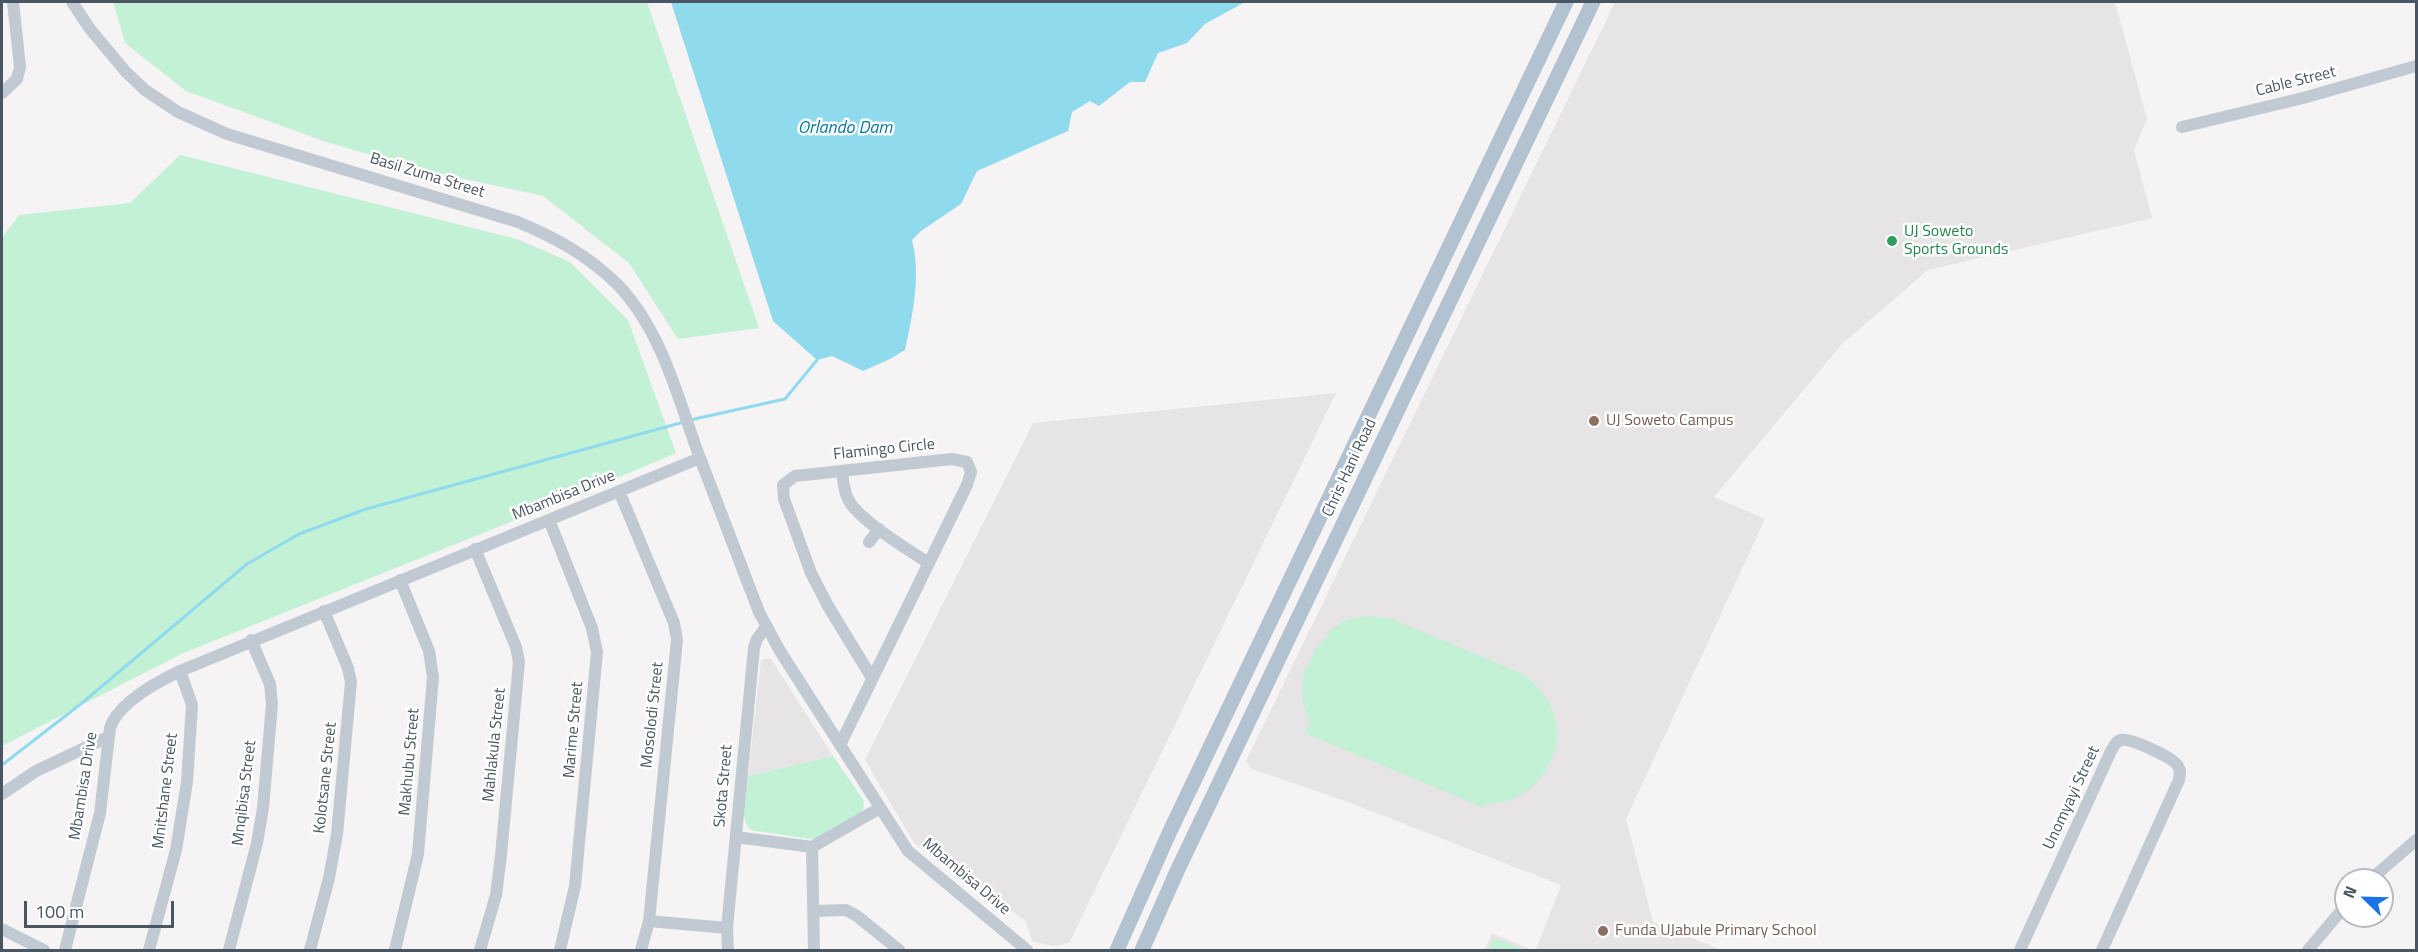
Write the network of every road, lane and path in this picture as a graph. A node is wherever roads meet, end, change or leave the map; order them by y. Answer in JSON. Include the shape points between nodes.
{"nodes":[{"id":1,"x":13,"y":2,"type":"edge"},
{"id":2,"x":72,"y":2,"type":"edge"},
{"id":3,"x":1566,"y":2,"type":"edge"},
{"id":4,"x":1593,"y":2,"type":"edge"},
{"id":5,"x":2416,"y":66,"type":"edge"},
{"id":6,"x":2,"y":93,"type":"edge"},
{"id":7,"x":2182,"y":127,"type":"dead end"},
{"id":8,"x":700,"y":458,"type":"junction"},
{"id":9,"x":842,"y":472,"type":"junction"},
{"id":10,"x":619,"y":492,"type":"junction"},
{"id":11,"x":549,"y":520,"type":"junction"},
{"id":12,"x":879,"y":530,"type":"junction"},
{"id":13,"x":869,"y":542,"type":"dead end"},
{"id":14,"x":476,"y":549,"type":"junction"},
{"id":15,"x":928,"y":563,"type":"junction"},
{"id":16,"x":400,"y":580,"type":"junction"},
{"id":17,"x":324,"y":611,"type":"junction"},
{"id":18,"x":766,"y":627,"type":"junction"},
{"id":19,"x":251,"y":640,"type":"junction"},
{"id":20,"x":180,"y":671,"type":"junction"},
{"id":21,"x":872,"y":678,"type":"junction"},
{"id":22,"x":108,"y":737,"type":"junction"},
{"id":23,"x":840,"y":746,"type":"junction"},
{"id":24,"x":2,"y":794,"type":"edge"},
{"id":25,"x":880,"y":808,"type":"junction"},
{"id":26,"x":736,"y":837,"type":"junction"},
{"id":27,"x":2416,"y":840,"type":"edge"},
{"id":28,"x":812,"y":847,"type":"junction"},
{"id":29,"x":2384,"y":868,"type":"edge"},
{"id":30,"x":814,"y":911,"type":"junction"},
{"id":31,"x":2334,"y":920,"type":"edge"},
{"id":32,"x":649,"y":921,"type":"junction"},
{"id":33,"x":727,"y":928,"type":"junction"},
{"id":34,"x":2,"y":929,"type":"edge"},
{"id":35,"x":1144,"y":947,"type":"edge"},
{"id":36,"x":44,"y":951,"type":"edge"},
{"id":37,"x":65,"y":951,"type":"edge"},
{"id":38,"x":149,"y":951,"type":"edge"},
{"id":39,"x":229,"y":951,"type":"edge"},
{"id":40,"x":310,"y":951,"type":"edge"},
{"id":41,"x":395,"y":951,"type":"edge"},
{"id":42,"x":480,"y":951,"type":"edge"},
{"id":43,"x":560,"y":951,"type":"edge"},
{"id":44,"x":641,"y":951,"type":"edge"},
{"id":45,"x":728,"y":951,"type":"edge"},
{"id":46,"x":814,"y":951,"type":"edge"},
{"id":47,"x":899,"y":951,"type":"edge"},
{"id":48,"x":1027,"y":951,"type":"edge"},
{"id":49,"x":1117,"y":951,"type":"edge"},
{"id":50,"x":2020,"y":951,"type":"edge"},
{"id":51,"x":2102,"y":951,"type":"edge"},
{"id":52,"x":2308,"y":951,"type":"edge"}],
"edges":[{"from":1,"to":6,"type":"street","via":[[20,67],[17,79]]},
{"from":2,"to":8,"type":"street","name":"Basil Zuma Street","via":[[126,72],[178,112],[227,134],[518,222],[556,238],[601,269],[634,306],[662,355]]},
{"from":3,"to":49,"type":"main road","name":"Chris Hani Road"},
{"from":4,"to":35,"type":"main road","name":"Chris Hani Road"},
{"from":5,"to":7,"type":"street","name":"Cable Street"},
{"from":8,"to":10,"type":"street","name":"Mbambisa Drive"},
{"from":8,"to":18,"type":"street","name":"Mbambisa Drive"},
{"from":9,"to":12,"type":"street","via":[[850,502]]},
{"from":9,"to":15,"type":"street","name":"Flamingo Circle","via":[[952,459],[969,464],[970,477]]},
{"from":9,"to":21,"type":"street","name":"Flamingo Circle","via":[[795,476],[785,482],[782,491],[811,573]]},
{"from":10,"to":11,"type":"street","name":"Mbambisa Drive"},
{"from":10,"to":32,"type":"street","name":"Mosolodi Street","via":[[674,623],[677,640]]},
{"from":11,"to":14,"type":"street","name":"Mbambisa Drive"},
{"from":11,"to":43,"type":"street","name":"Marime Street","via":[[592,628],[597,652],[576,886]]},
{"from":12,"to":13,"type":"street"},
{"from":12,"to":15,"type":"street"},
{"from":14,"to":16,"type":"street","name":"Mbambisa Drive"},
{"from":14,"to":42,"type":"street","name":"Mahlakula Street","via":[[519,663],[496,895]]},
{"from":15,"to":21,"type":"street","name":"Flamingo Circle"},
{"from":16,"to":17,"type":"street","name":"Mbambisa Drive"},
{"from":16,"to":41,"type":"street","name":"Makhubu Street","via":[[429,651],[433,677],[418,854]]},
{"from":17,"to":19,"type":"street","name":"Mbambisa Drive"},
{"from":17,"to":40,"type":"street","name":"Kolotsane Street","via":[[351,682],[337,834]]},
{"from":18,"to":23,"type":"street","name":"Mbambisa Drive"},
{"from":18,"to":26,"type":"street","name":"Skota Street","via":[[754,648]]},
{"from":19,"to":20,"type":"street","name":"Mbambisa Drive"},
{"from":19,"to":39,"type":"street","name":"Mnqibisa Street","via":[[270,684],[272,704],[257,843]]},
{"from":20,"to":22,"type":"street","name":"Mbambisa Drive","via":[[125,706],[112,720]]},
{"from":20,"to":38,"type":"street","name":"Mnitshane Street","via":[[192,705],[187,782],[177,850]]},
{"from":21,"to":23,"type":"street","name":"Flamingo Circle"},
{"from":22,"to":24,"type":"street","via":[[36,771]]},
{"from":22,"to":37,"type":"street","name":"Mbambisa Drive","via":[[100,813]]},
{"from":23,"to":25,"type":"street","name":"Mbambisa Drive"},
{"from":25,"to":28,"type":"street"},
{"from":25,"to":48,"type":"street","name":"Mbambisa Drive","via":[[918,860]]},
{"from":26,"to":28,"type":"street"},
{"from":26,"to":33,"type":"street","name":"Skota Street"},
{"from":27,"to":29,"type":"street"},
{"from":28,"to":30,"type":"street"},
{"from":30,"to":46,"type":"street"},
{"from":30,"to":47,"type":"street","via":[[846,910]]},
{"from":31,"to":52,"type":"street"},
{"from":32,"to":33,"type":"street"},
{"from":32,"to":44,"type":"street","name":"Mosolodi Street"},
{"from":33,"to":45,"type":"street","name":"Skota Street"},
{"from":34,"to":36,"type":"street"},
{"from":50,"to":51,"type":"street","name":"Unomyayi Street","via":[[2111,751],[2116,743],[2128,740],[2177,763],[2181,771]]}]}
